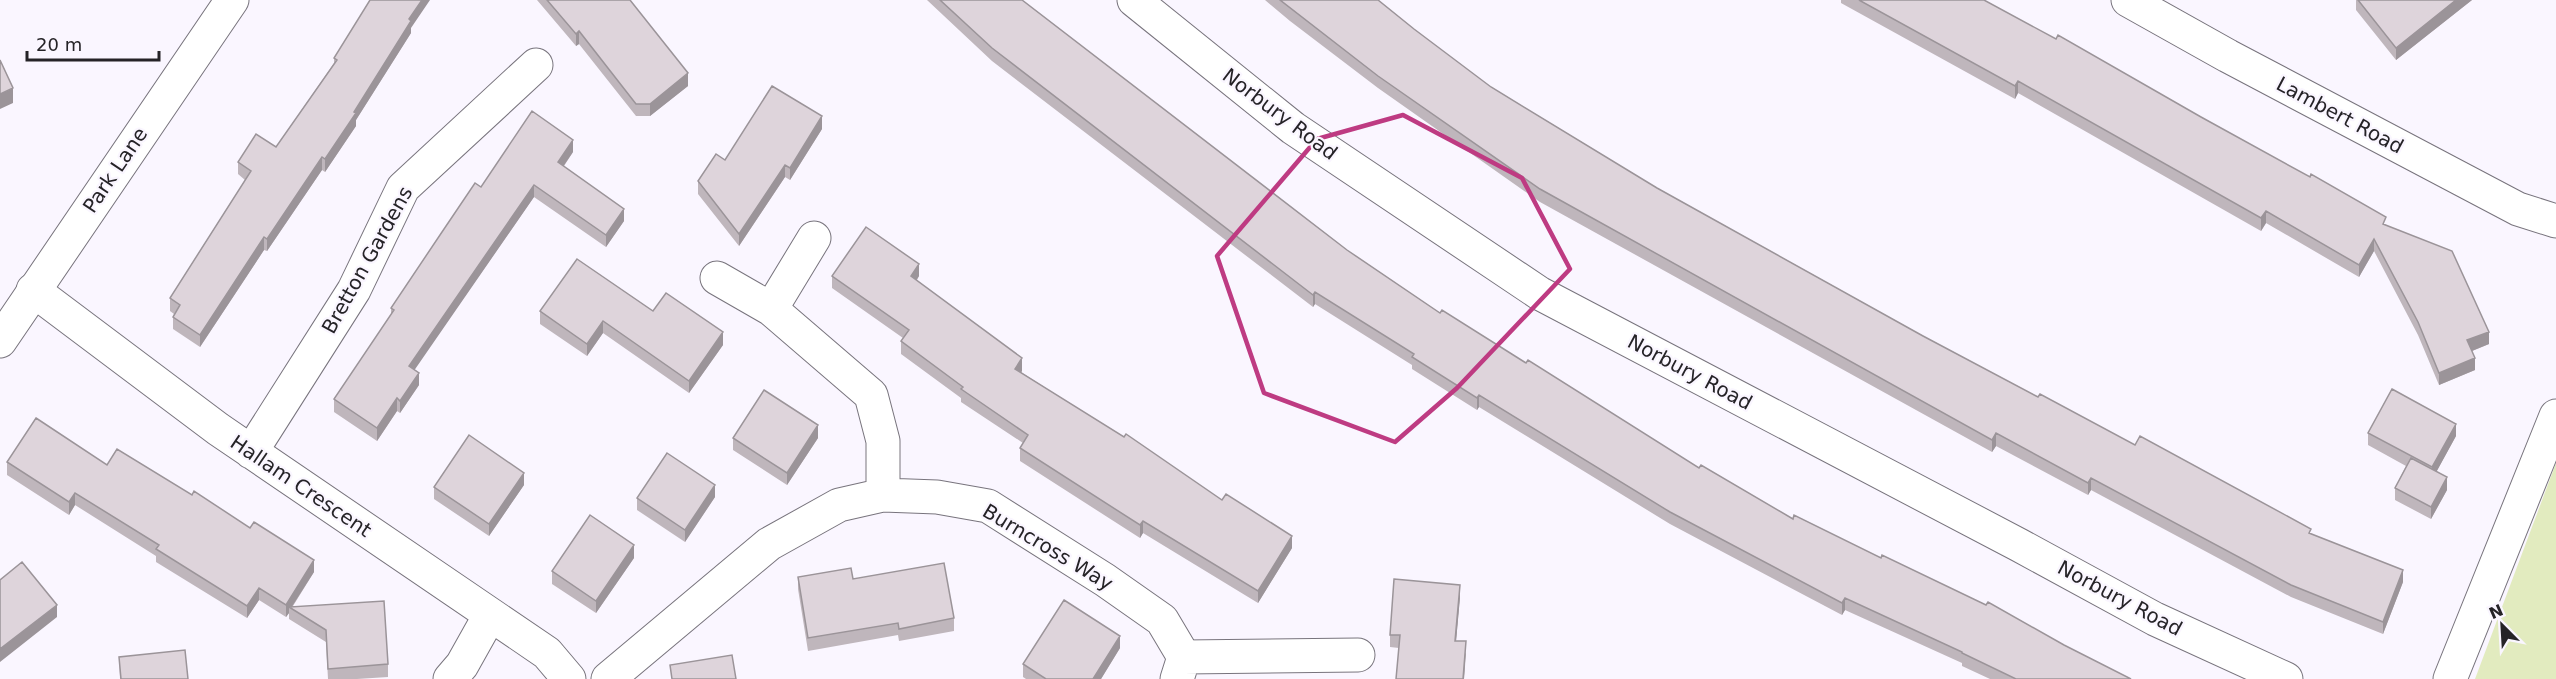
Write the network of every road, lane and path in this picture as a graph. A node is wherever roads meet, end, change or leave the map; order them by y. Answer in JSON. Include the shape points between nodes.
{"nodes":[{"id":1,"x":232,"y":0,"type":"edge"},
{"id":2,"x":1134,"y":0,"type":"edge"},
{"id":3,"x":2128,"y":0,"type":"edge"},
{"id":4,"x":536,"y":65,"type":"dead end"},
{"id":5,"x":2556,"y":221,"type":"edge"},
{"id":6,"x":814,"y":238,"type":"dead end"},
{"id":7,"x":717,"y":278,"type":"dead end"},
{"id":8,"x":33,"y":290,"type":"junction"},
{"id":9,"x":771,"y":309,"type":"junction"},
{"id":10,"x":0,"y":341,"type":"edge"},
{"id":11,"x":2556,"y":416,"type":"edge"},
{"id":12,"x":251,"y":452,"type":"junction"},
{"id":13,"x":883,"y":495,"type":"junction"},
{"id":14,"x":490,"y":615,"type":"junction"},
{"id":15,"x":1358,"y":656,"type":"dead end"},
{"id":16,"x":1180,"y":668,"type":"edge"},
{"id":17,"x":450,"y":679,"type":"edge"},
{"id":18,"x":569,"y":679,"type":"edge"},
{"id":19,"x":608,"y":679,"type":"edge"},
{"id":20,"x":2286,"y":679,"type":"edge"},
{"id":21,"x":2450,"y":679,"type":"edge"}],
"edges":[{"from":1,"to":8,"type":"street","name":"Park Lane"},
{"from":2,"to":20,"type":"street","name":"Norbury Road","via":[[1293,128],[1539,293],[2155,619]]},
{"from":3,"to":5,"type":"street","name":"Lambert Road","via":[[2518,208]]},
{"from":4,"to":12,"type":"street","name":"Bretton Gardens","via":[[403,188],[354,290]]},
{"from":6,"to":9,"type":"street"},
{"from":7,"to":9,"type":"street"},
{"from":8,"to":10,"type":"street","name":"Park Lane"},
{"from":8,"to":12,"type":"street","name":"Hallam Crescent"},
{"from":9,"to":13,"type":"street","via":[[871,395],[883,441]]},
{"from":11,"to":21,"type":"street"},
{"from":12,"to":14,"type":"street","name":"Hallam Crescent"},
{"from":13,"to":16,"type":"street","name":"Burncross Way","via":[[937,497],[988,506],[1162,620]]},
{"from":13,"to":19,"type":"street","name":"Burncross Way","via":[[839,505],[769,544]]},
{"from":14,"to":17,"type":"street"},
{"from":14,"to":18,"type":"street","name":"Hallam Crescent","via":[[547,653]]},
{"from":15,"to":16,"type":"street","name":"Burncross Way"}]}
